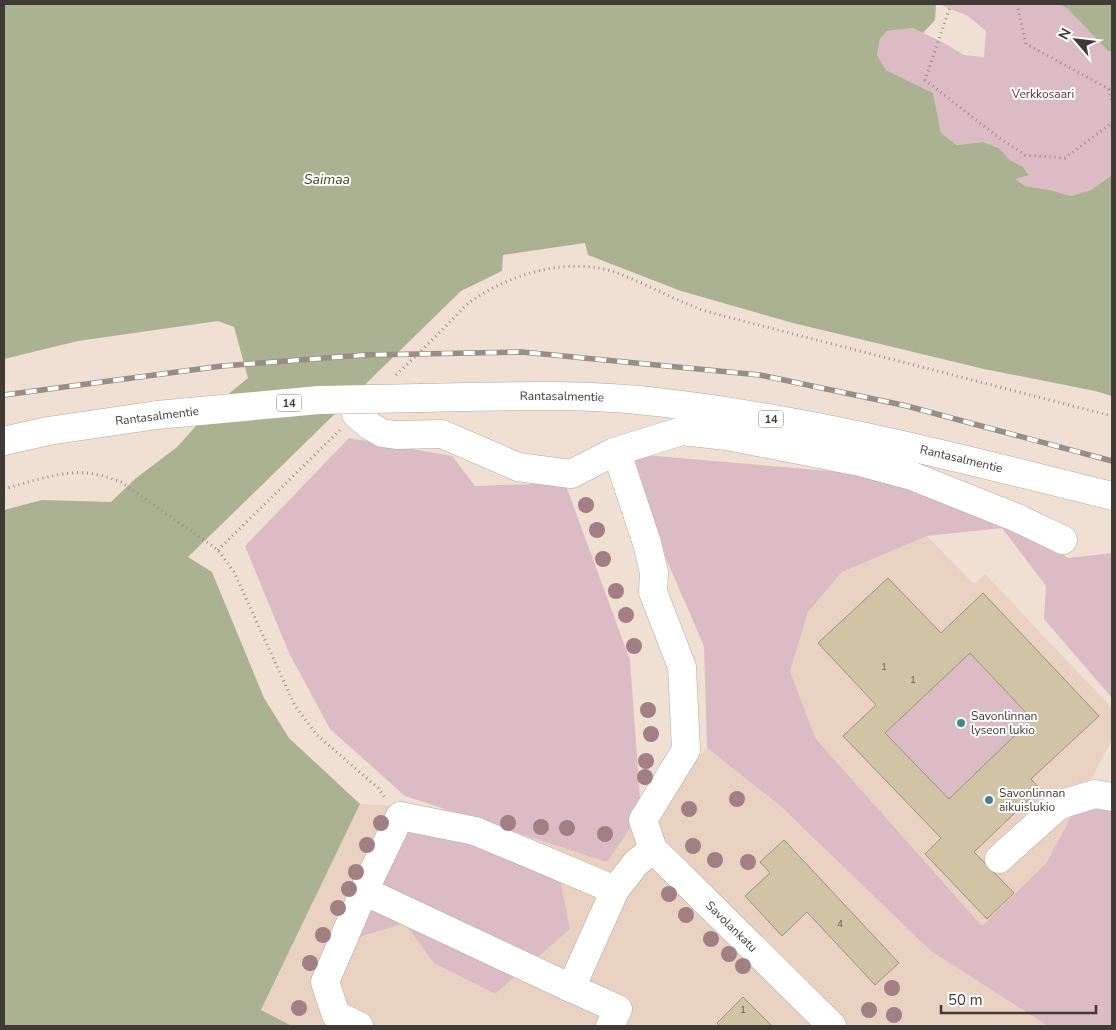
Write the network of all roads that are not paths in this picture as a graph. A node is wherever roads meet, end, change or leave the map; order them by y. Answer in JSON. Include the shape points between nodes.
{"nodes":[{"id":1,"x":356,"y":414,"type":"road end"},
{"id":2,"x":4,"y":441,"type":"edge"},
{"id":3,"x":619,"y":459,"type":"dead end"},
{"id":4,"x":1112,"y":496,"type":"edge"},
{"id":5,"x":1063,"y":540,"type":"dead end"},
{"id":6,"x":1112,"y":797,"type":"edge"},
{"id":7,"x":653,"y":849,"type":"junction"},
{"id":8,"x":999,"y":859,"type":"dead end"},
{"id":9,"x":615,"y":890,"type":"junction"},
{"id":10,"x":364,"y":892,"type":"junction"},
{"id":11,"x":571,"y":988,"type":"junction"},
{"id":12,"x":359,"y":1026,"type":"edge"},
{"id":13,"x":610,"y":1026,"type":"edge"},
{"id":14,"x":832,"y":1026,"type":"edge"}],
"edges":[{"from":1,"to":5,"type":"main road","via":[[382,433],[442,434],[518,467],[571,474],[614,452],[682,431],[735,438],[860,462],[912,476],[1018,518]]},
{"from":2,"to":4,"type":"main road","name":"Rantasalmentie","number":"14","bridge":true,"via":[[48,431],[158,415],[319,400],[591,397],[740,413],[948,455]]},
{"from":3,"to":7,"type":"main road","name":"Savolankatu","via":[[647,543],[654,573],[652,592],[682,667],[686,750],[643,820]]},
{"from":6,"to":8,"type":"main road","via":[[1094,794],[1059,805]]},
{"from":7,"to":9,"type":"main road","via":[[636,863]]},
{"from":7,"to":14,"type":"main road","name":"Savolankatu"},
{"from":9,"to":10,"type":"main road","via":[[475,831],[400,816]]},
{"from":9,"to":11,"type":"main road"},
{"from":10,"to":11,"type":"main road"},
{"from":10,"to":12,"type":"main road","via":[[325,982],[336,1015]]},
{"from":11,"to":13,"type":"main road","via":[[618,1009]]}]}
